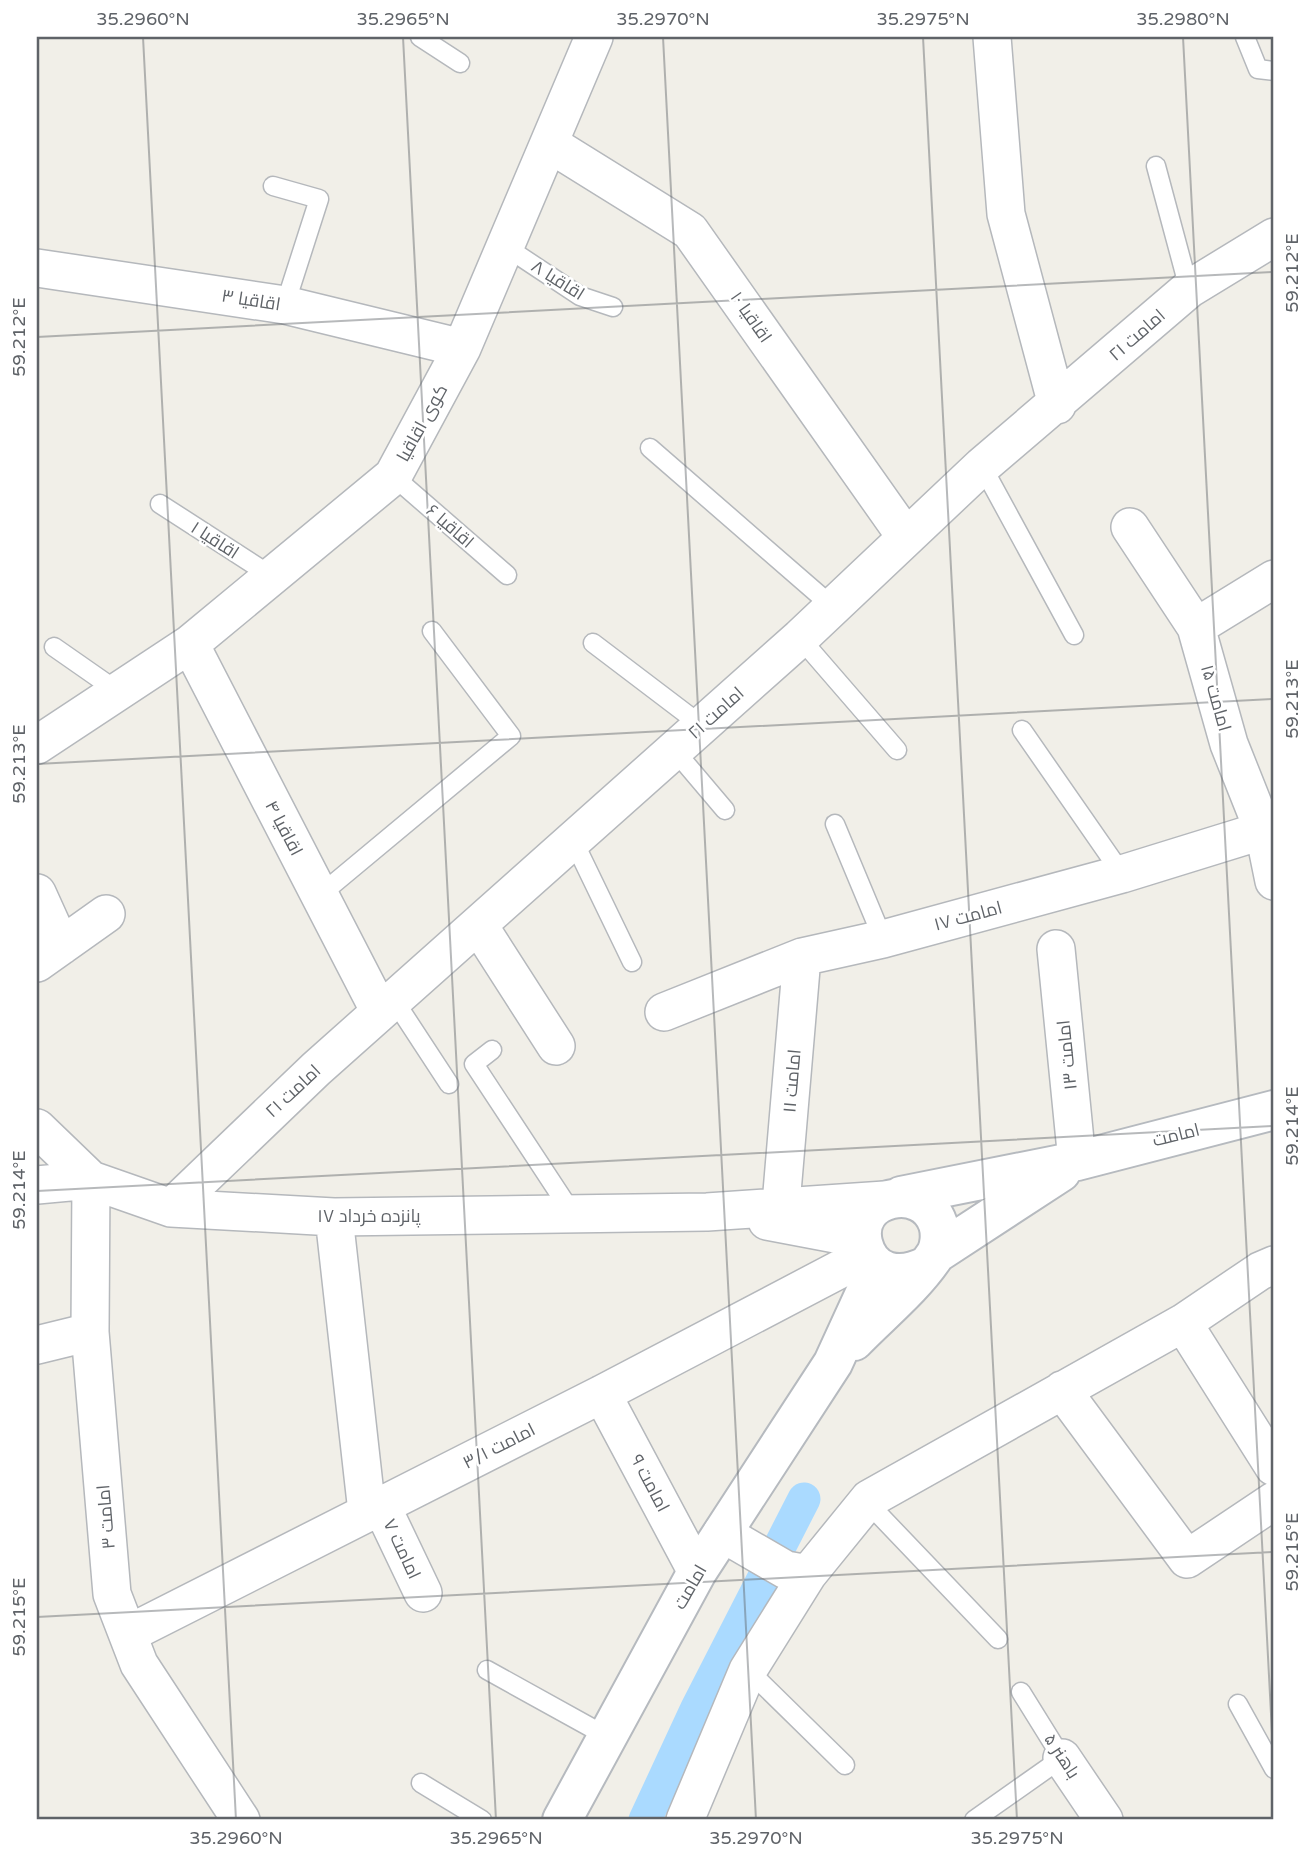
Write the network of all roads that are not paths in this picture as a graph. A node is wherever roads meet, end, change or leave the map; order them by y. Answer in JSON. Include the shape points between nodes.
{"nodes":[{"id":1,"x":420,"y":37,"type":"edge"},
{"id":2,"x":594,"y":37,"type":"edge"},
{"id":3,"x":992,"y":37,"type":"edge"},
{"id":4,"x":1245,"y":37,"type":"edge"},
{"id":5,"x":460,"y":64,"type":"dead end"},
{"id":6,"x":1266,"y":70,"type":"edge"},
{"id":7,"x":551,"y":144,"type":"junction"},
{"id":8,"x":1156,"y":166,"type":"dead end"},
{"id":9,"x":273,"y":186,"type":"dead end"},
{"id":10,"x":1274,"y":237,"type":"edge"},
{"id":11,"x":506,"y":247,"type":"junction"},
{"id":12,"x":37,"y":268,"type":"edge"},
{"id":13,"x":1189,"y":289,"type":"junction"},
{"id":14,"x":285,"y":305,"type":"junction"},
{"id":15,"x":613,"y":307,"type":"dead end"},
{"id":16,"x":462,"y":348,"type":"junction"},
{"id":17,"x":1057,"y":405,"type":"junction"},
{"id":18,"x":650,"y":448,"type":"dead end"},
{"id":19,"x":982,"y":466,"type":"junction"},
{"id":20,"x":393,"y":476,"type":"junction"},
{"id":21,"x":160,"y":504,"type":"dead end"},
{"id":22,"x":1130,"y":527,"type":"dead end"},
{"id":23,"x":906,"y":537,"type":"junction"},
{"id":24,"x":270,"y":575,"type":"junction"},
{"id":25,"x":507,"y":575,"type":"dead end"},
{"id":26,"x":1274,"y":579,"type":"edge"},
{"id":27,"x":833,"y":607,"type":"junction"},
{"id":28,"x":1196,"y":627,"type":"junction"},
{"id":29,"x":432,"y":631,"type":"dead end"},
{"id":30,"x":1074,"y":635,"type":"dead end"},
{"id":31,"x":800,"y":638,"type":"junction"},
{"id":32,"x":593,"y":643,"type":"dead end"},
{"id":33,"x":190,"y":644,"type":"junction"},
{"id":34,"x":54,"y":648,"type":"dead end"},
{"id":35,"x":120,"y":693,"type":"junction"},
{"id":36,"x":701,"y":725,"type":"junction"},
{"id":37,"x":1022,"y":730,"type":"dead end"},
{"id":38,"x":37,"y":745,"type":"edge"},
{"id":39,"x":897,"y":750,"type":"dead end"},
{"id":40,"x":675,"y":751,"type":"junction"},
{"id":41,"x":725,"y":810,"type":"dead end"},
{"id":42,"x":835,"y":824,"type":"dead end"},
{"id":43,"x":1269,"y":830,"type":"edge"},
{"id":44,"x":573,"y":842,"type":"junction"},
{"id":45,"x":1122,"y":874,"type":"junction"},
{"id":46,"x":1274,"y":881,"type":"edge"},
{"id":47,"x":37,"y":893,"type":"edge"},
{"id":48,"x":320,"y":895,"type":"junction"},
{"id":49,"x":106,"y":914,"type":"dead end"},
{"id":50,"x":479,"y":926,"type":"junction"},
{"id":51,"x":883,"y":939,"type":"junction"},
{"id":52,"x":1056,"y":949,"type":"dead end"},
{"id":53,"x":49,"y":954,"type":"edge"},
{"id":54,"x":802,"y":957,"type":"junction"},
{"id":55,"x":632,"y":962,"type":"dead end"},
{"id":56,"x":387,"y":1006,"type":"junction"},
{"id":57,"x":664,"y":1012,"type":"dead end"},
{"id":58,"x":556,"y":1046,"type":"dead end"},
{"id":59,"x":492,"y":1050,"type":"dead end"},
{"id":60,"x":449,"y":1084,"type":"dead end"},
{"id":61,"x":1274,"y":1110,"type":"edge"},
{"id":62,"x":37,"y":1128,"type":"edge"},
{"id":63,"x":1077,"y":1161,"type":"junction"},
{"id":64,"x":91,"y":1180,"type":"junction"},
{"id":65,"x":37,"y":1185,"type":"edge"},
{"id":66,"x":893,"y":1198,"type":"junction"},
{"id":67,"x":781,"y":1205,"type":"junction"},
{"id":68,"x":171,"y":1208,"type":"junction"},
{"id":69,"x":707,"y":1212,"type":"junction"},
{"id":70,"x":572,"y":1213,"type":"junction"},
{"id":71,"x":334,"y":1217,"type":"junction"},
{"id":72,"x":869,"y":1253,"type":"junction"},
{"id":73,"x":932,"y":1260,"type":"junction"},
{"id":74,"x":1274,"y":1265,"type":"edge"},
{"id":75,"x":1183,"y":1323,"type":"junction"},
{"id":76,"x":90,"y":1332,"type":"junction"},
{"id":77,"x":37,"y":1345,"type":"edge"},
{"id":78,"x":833,"y":1363,"type":"junction"},
{"id":79,"x":1062,"y":1390,"type":"junction"},
{"id":80,"x":603,"y":1394,"type":"junction"},
{"id":81,"x":1274,"y":1467,"type":"edge"},
{"id":82,"x":867,"y":1502,"type":"junction"},
{"id":83,"x":1274,"y":1502,"type":"edge"},
{"id":84,"x":374,"y":1508,"type":"junction"},
{"id":85,"x":722,"y":1533,"type":"junction"},
{"id":86,"x":784,"y":1565,"type":"junction"},
{"id":87,"x":697,"y":1572,"type":"junction"},
{"id":88,"x":423,"y":1593,"type":"dead end"},
{"id":89,"x":128,"y":1634,"type":"junction"},
{"id":90,"x":998,"y":1639,"type":"dead end"},
{"id":91,"x":487,"y":1670,"type":"dead end"},
{"id":92,"x":748,"y":1670,"type":"junction"},
{"id":93,"x":1021,"y":1692,"type":"dead end"},
{"id":94,"x":1238,"y":1704,"type":"dead end"},
{"id":95,"x":608,"y":1737,"type":"junction"},
{"id":96,"x":1062,"y":1758,"type":"junction"},
{"id":97,"x":845,"y":1765,"type":"dead end"},
{"id":98,"x":1274,"y":1769,"type":"edge"},
{"id":99,"x":421,"y":1783,"type":"dead end"},
{"id":100,"x":241,"y":1820,"type":"edge"},
{"id":101,"x":482,"y":1820,"type":"edge"},
{"id":102,"x":562,"y":1820,"type":"edge"},
{"id":103,"x":685,"y":1820,"type":"edge"},
{"id":104,"x":974,"y":1820,"type":"edge"},
{"id":105,"x":1104,"y":1820,"type":"edge"}],
"edges":[{"from":1,"to":5,"type":"lane"},
{"from":2,"to":7,"type":"street","name":"کوی اقاقیا"},
{"from":3,"to":17,"type":"street","via":[[1006,214]]},
{"from":4,"to":6,"type":"lane"},
{"from":7,"to":11,"type":"street","name":"کوی اقاقیا"},
{"from":7,"to":23,"type":"street","name":"اقاقیا ۱۰","via":[[690,231]]},
{"from":8,"to":13,"type":"lane"},
{"from":9,"to":14,"type":"lane","via":[[319,199]]},
{"from":10,"to":13,"type":"street","name":"امامت ۲۱"},
{"from":11,"to":15,"type":"lane","name":"اقاقیا ۸","via":[[580,296]]},
{"from":11,"to":16,"type":"street","name":"کوی اقاقیا"},
{"from":12,"to":14,"type":"street","name":"اقاقیا ۳"},
{"from":13,"to":17,"type":"street","name":"امامت ۲۱"},
{"from":14,"to":16,"type":"street","name":"اقاقیا ۳"},
{"from":16,"to":20,"type":"street","name":"کوی اقاقیا"},
{"from":17,"to":19,"type":"street","name":"امامت ۲۱"},
{"from":18,"to":27,"type":"lane"},
{"from":19,"to":23,"type":"street","name":"امامت ۲۱"},
{"from":19,"to":30,"type":"lane"},
{"from":20,"to":24,"type":"street","name":"کوی اقاقیا"},
{"from":20,"to":25,"type":"lane","name":"اقاقیا ۶"},
{"from":21,"to":24,"type":"lane","name":"اقاقیا ۱"},
{"from":22,"to":28,"type":"street","name":"امامت ۱۵"},
{"from":23,"to":27,"type":"street","name":"امامت ۲۱"},
{"from":24,"to":33,"type":"street","name":"کوی اقاقیا"},
{"from":26,"to":28,"type":"street"},
{"from":27,"to":31,"type":"street","name":"امامت ۲۱"},
{"from":28,"to":43,"type":"street","name":"امامت ۱۵","via":[[1229,744]]},
{"from":29,"to":48,"type":"lane","via":[[511,736]]},
{"from":31,"to":36,"type":"street","name":"امامت ۲۱"},
{"from":31,"to":39,"type":"lane"},
{"from":32,"to":36,"type":"lane"},
{"from":33,"to":35,"type":"street","name":"کوی اقاقیا"},
{"from":33,"to":48,"type":"street","name":"اقاقیا ۴"},
{"from":34,"to":35,"type":"lane"},
{"from":35,"to":38,"type":"street","name":"کوی اقاقیا"},
{"from":36,"to":40,"type":"street","name":"امامت ۲۱"},
{"from":37,"to":45,"type":"lane"},
{"from":40,"to":41,"type":"lane"},
{"from":40,"to":44,"type":"street","name":"امامت ۲۱"},
{"from":42,"to":51,"type":"lane"},
{"from":43,"to":45,"type":"street","name":"امامت ۱۷"},
{"from":43,"to":46,"type":"street","name":"امامت ۱۵"},
{"from":44,"to":50,"type":"street","name":"امامت ۲۱"},
{"from":44,"to":55,"type":"lane"},
{"from":45,"to":51,"type":"street","name":"امامت ۱۷"},
{"from":47,"to":53,"type":"street"},
{"from":48,"to":56,"type":"street","name":"اقاقیا ۴"},
{"from":49,"to":53,"type":"street"},
{"from":50,"to":56,"type":"street","name":"امامت ۲۱"},
{"from":50,"to":58,"type":"street"},
{"from":51,"to":54,"type":"street","name":"امامت ۱۷"},
{"from":52,"to":63,"type":"street","name":"امامت ۱۳"},
{"from":54,"to":57,"type":"street","name":"امامت ۱۷"},
{"from":54,"to":67,"type":"street","name":"امامت ۱۱"},
{"from":56,"to":60,"type":"lane"},
{"from":56,"to":68,"type":"street","name":"امامت ۲۱"},
{"from":59,"to":70,"type":"lane","via":[[474,1063]]},
{"from":61,"to":63,"type":"street","name":"امامت"},
{"from":62,"to":64,"type":"street"},
{"from":63,"to":66,"type":"street","name":"امامت"},
{"from":63,"to":73,"type":"street","name":"امامت"},
{"from":64,"to":65,"type":"street","name":"پانزده خرداد ۱۷"},
{"from":64,"to":68,"type":"street","name":"پانزده خرداد ۱۷"},
{"from":64,"to":76,"type":"street","name":"امامت ۳"},
{"from":66,"to":67,"type":"street","name":"پانزده خرداد ۱۷"},
{"from":66,"to":72,"type":"street","via":[[872,1209],[864,1223]]},
{"from":66,"to":73,"type":"street","via":[[920,1201],[934,1214],[941,1233]]},
{"from":67,"to":69,"type":"street","name":"پانزده خرداد ۱۷"},
{"from":68,"to":71,"type":"street","name":"پانزده خرداد ۱۷"},
{"from":69,"to":70,"type":"street","name":"پانزده خرداد ۱۷"},
{"from":69,"to":72,"type":"street","name":"پانزده خرداد ۱۷"},
{"from":70,"to":71,"type":"street","name":"پانزده خرداد ۱۷"},
{"from":71,"to":84,"type":"street","name":"امامت ۷"},
{"from":72,"to":73,"type":"street","via":[[893,1275],[911,1274]]},
{"from":72,"to":78,"type":"street","name":"امامت"},
{"from":72,"to":80,"type":"street","name":"امامت ۳/۱"},
{"from":73,"to":78,"type":"street","name":"امامت"},
{"from":74,"to":75,"type":"street"},
{"from":75,"to":79,"type":"street"},
{"from":75,"to":81,"type":"street"},
{"from":76,"to":77,"type":"street"},
{"from":76,"to":89,"type":"street","name":"امامت ۳","via":[[112,1594]]},
{"from":78,"to":85,"type":"street","name":"امامت"},
{"from":79,"to":82,"type":"street"},
{"from":79,"to":83,"type":"street","via":[[1187,1559]]},
{"from":80,"to":84,"type":"street","name":"امامت ۳/۱"},
{"from":80,"to":87,"type":"street","name":"امامت ۹"},
{"from":82,"to":86,"type":"street"},
{"from":82,"to":90,"type":"lane"},
{"from":84,"to":88,"type":"street","name":"امامت ۷"},
{"from":84,"to":89,"type":"street","name":"امامت ۳/۱"},
{"from":85,"to":86,"type":"street"},
{"from":85,"to":87,"type":"street","name":"امامت"},
{"from":86,"to":92,"type":"street"},
{"from":87,"to":95,"type":"street","name":"امامت"},
{"from":89,"to":100,"type":"street","name":"امامت ۳","via":[[139,1664]]},
{"from":91,"to":95,"type":"lane"},
{"from":92,"to":97,"type":"lane"},
{"from":92,"to":103,"type":"street"},
{"from":93,"to":96,"type":"lane","name":"باهنر ۵"},
{"from":94,"to":98,"type":"lane"},
{"from":95,"to":102,"type":"street","name":"امامت"},
{"from":96,"to":104,"type":"lane"},
{"from":96,"to":105,"type":"street","name":"باهنر ۵"},
{"from":99,"to":101,"type":"lane"}]}
